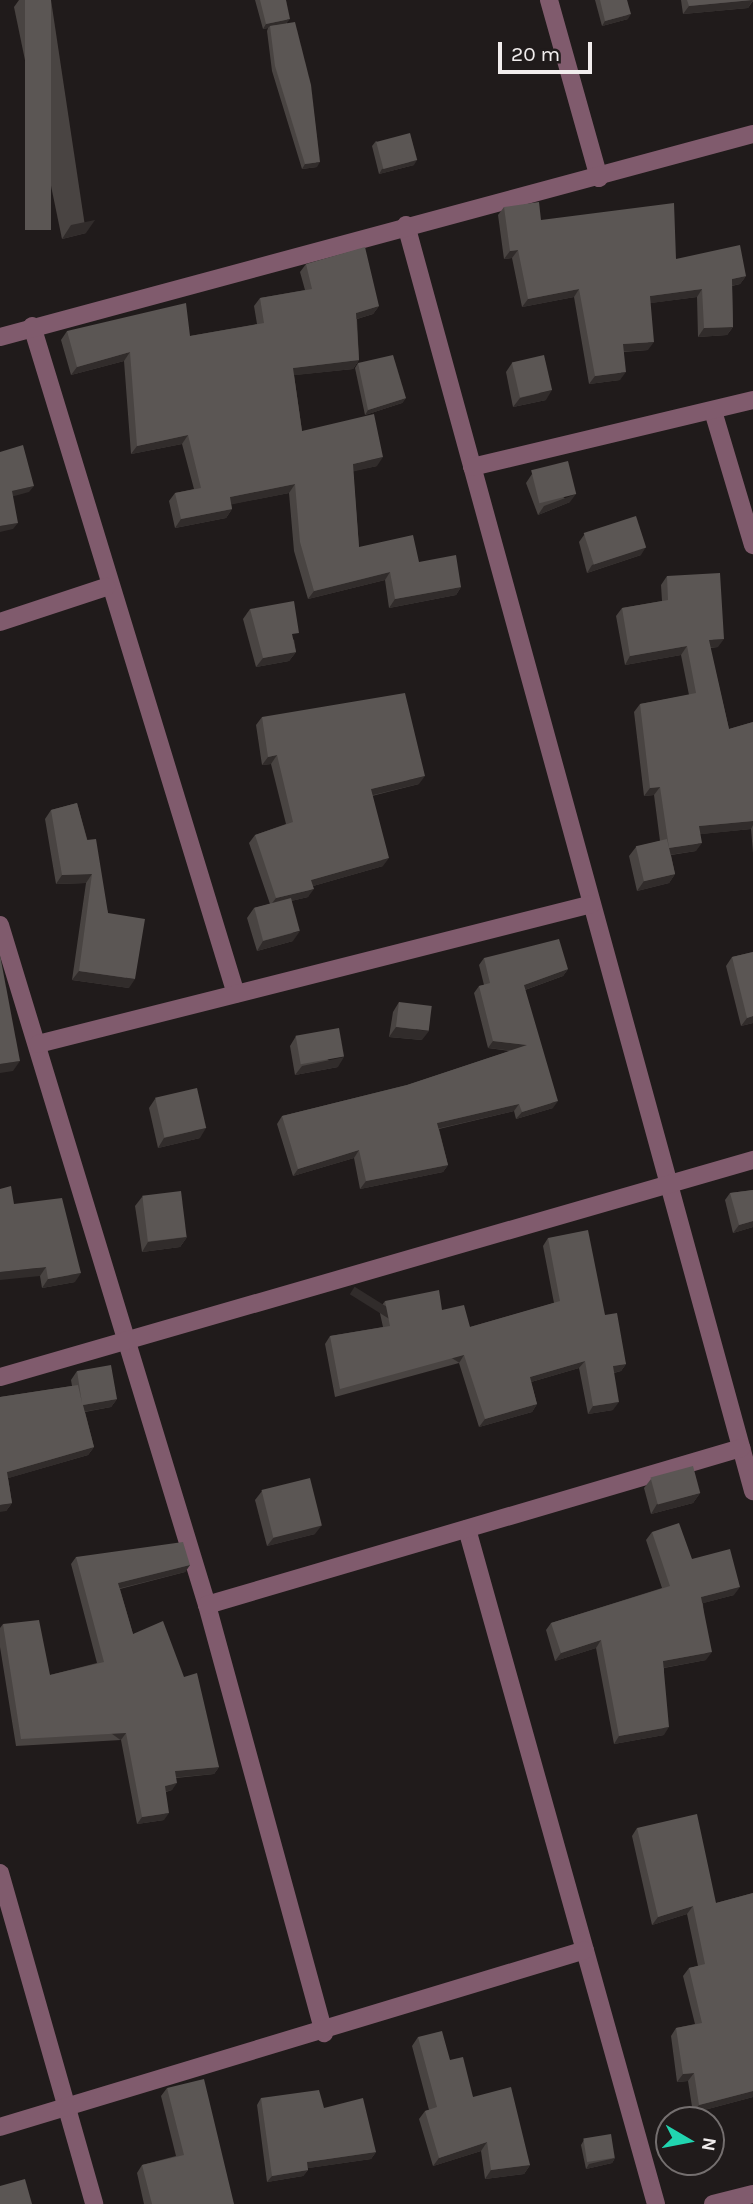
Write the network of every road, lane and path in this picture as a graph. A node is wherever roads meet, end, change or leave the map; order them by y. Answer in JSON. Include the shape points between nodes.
{"nodes":[{"id":1,"x":549,"y":0,"type":"edge"},
{"id":2,"x":753,"y":134,"type":"edge"},
{"id":3,"x":599,"y":178,"type":"junction"},
{"id":4,"x":406,"y":225,"type":"junction"},
{"id":5,"x":32,"y":327,"type":"junction"},
{"id":6,"x":0,"y":337,"type":"edge"},
{"id":7,"x":753,"y":400,"type":"edge"},
{"id":8,"x":712,"y":411,"type":"junction"},
{"id":9,"x":472,"y":467,"type":"junction"},
{"id":10,"x":753,"y":545,"type":"edge"},
{"id":11,"x":106,"y":587,"type":"junction"},
{"id":12,"x":0,"y":622,"type":"edge"},
{"id":13,"x":592,"y":904,"type":"junction"},
{"id":14,"x":0,"y":925,"type":"edge"},
{"id":15,"x":236,"y":994,"type":"junction"},
{"id":16,"x":38,"y":1044,"type":"junction"},
{"id":17,"x":753,"y":1160,"type":"edge"},
{"id":18,"x":668,"y":1182,"type":"junction"},
{"id":19,"x":129,"y":1343,"type":"junction"},
{"id":20,"x":0,"y":1377,"type":"edge"},
{"id":21,"x":741,"y":1448,"type":"junction"},
{"id":22,"x":753,"y":1491,"type":"edge"},
{"id":23,"x":467,"y":1529,"type":"junction"},
{"id":24,"x":207,"y":1605,"type":"junction"},
{"id":25,"x":0,"y":1873,"type":"edge"},
{"id":26,"x":586,"y":1950,"type":"junction"},
{"id":27,"x":324,"y":2033,"type":"junction"},
{"id":28,"x":67,"y":2107,"type":"junction"},
{"id":29,"x":0,"y":2127,"type":"edge"},
{"id":30,"x":753,"y":2194,"type":"edge"},
{"id":31,"x":94,"y":2204,"type":"edge"},
{"id":32,"x":656,"y":2204,"type":"edge"},
{"id":33,"x":713,"y":2204,"type":"edge"}],
"edges":[{"from":1,"to":3,"type":"street"},
{"from":2,"to":3,"type":"street"},
{"from":3,"to":4,"type":"street"},
{"from":4,"to":5,"type":"street"},
{"from":4,"to":9,"type":"street"},
{"from":5,"to":6,"type":"street"},
{"from":5,"to":11,"type":"street"},
{"from":7,"to":8,"type":"street"},
{"from":8,"to":9,"type":"street"},
{"from":8,"to":10,"type":"street"},
{"from":9,"to":13,"type":"street"},
{"from":11,"to":12,"type":"street"},
{"from":11,"to":15,"type":"street"},
{"from":13,"to":15,"type":"street"},
{"from":13,"to":18,"type":"street"},
{"from":14,"to":16,"type":"street"},
{"from":15,"to":16,"type":"street"},
{"from":16,"to":19,"type":"street"},
{"from":17,"to":18,"type":"street"},
{"from":18,"to":19,"type":"street"},
{"from":18,"to":21,"type":"street"},
{"from":19,"to":20,"type":"street"},
{"from":19,"to":24,"type":"street"},
{"from":21,"to":22,"type":"street"},
{"from":21,"to":23,"type":"street"},
{"from":23,"to":24,"type":"street"},
{"from":23,"to":26,"type":"street"},
{"from":24,"to":27,"type":"street"},
{"from":25,"to":28,"type":"street"},
{"from":26,"to":27,"type":"street"},
{"from":26,"to":32,"type":"street"},
{"from":27,"to":28,"type":"street"},
{"from":28,"to":29,"type":"street"},
{"from":28,"to":31,"type":"street"},
{"from":30,"to":33,"type":"street"}]}
